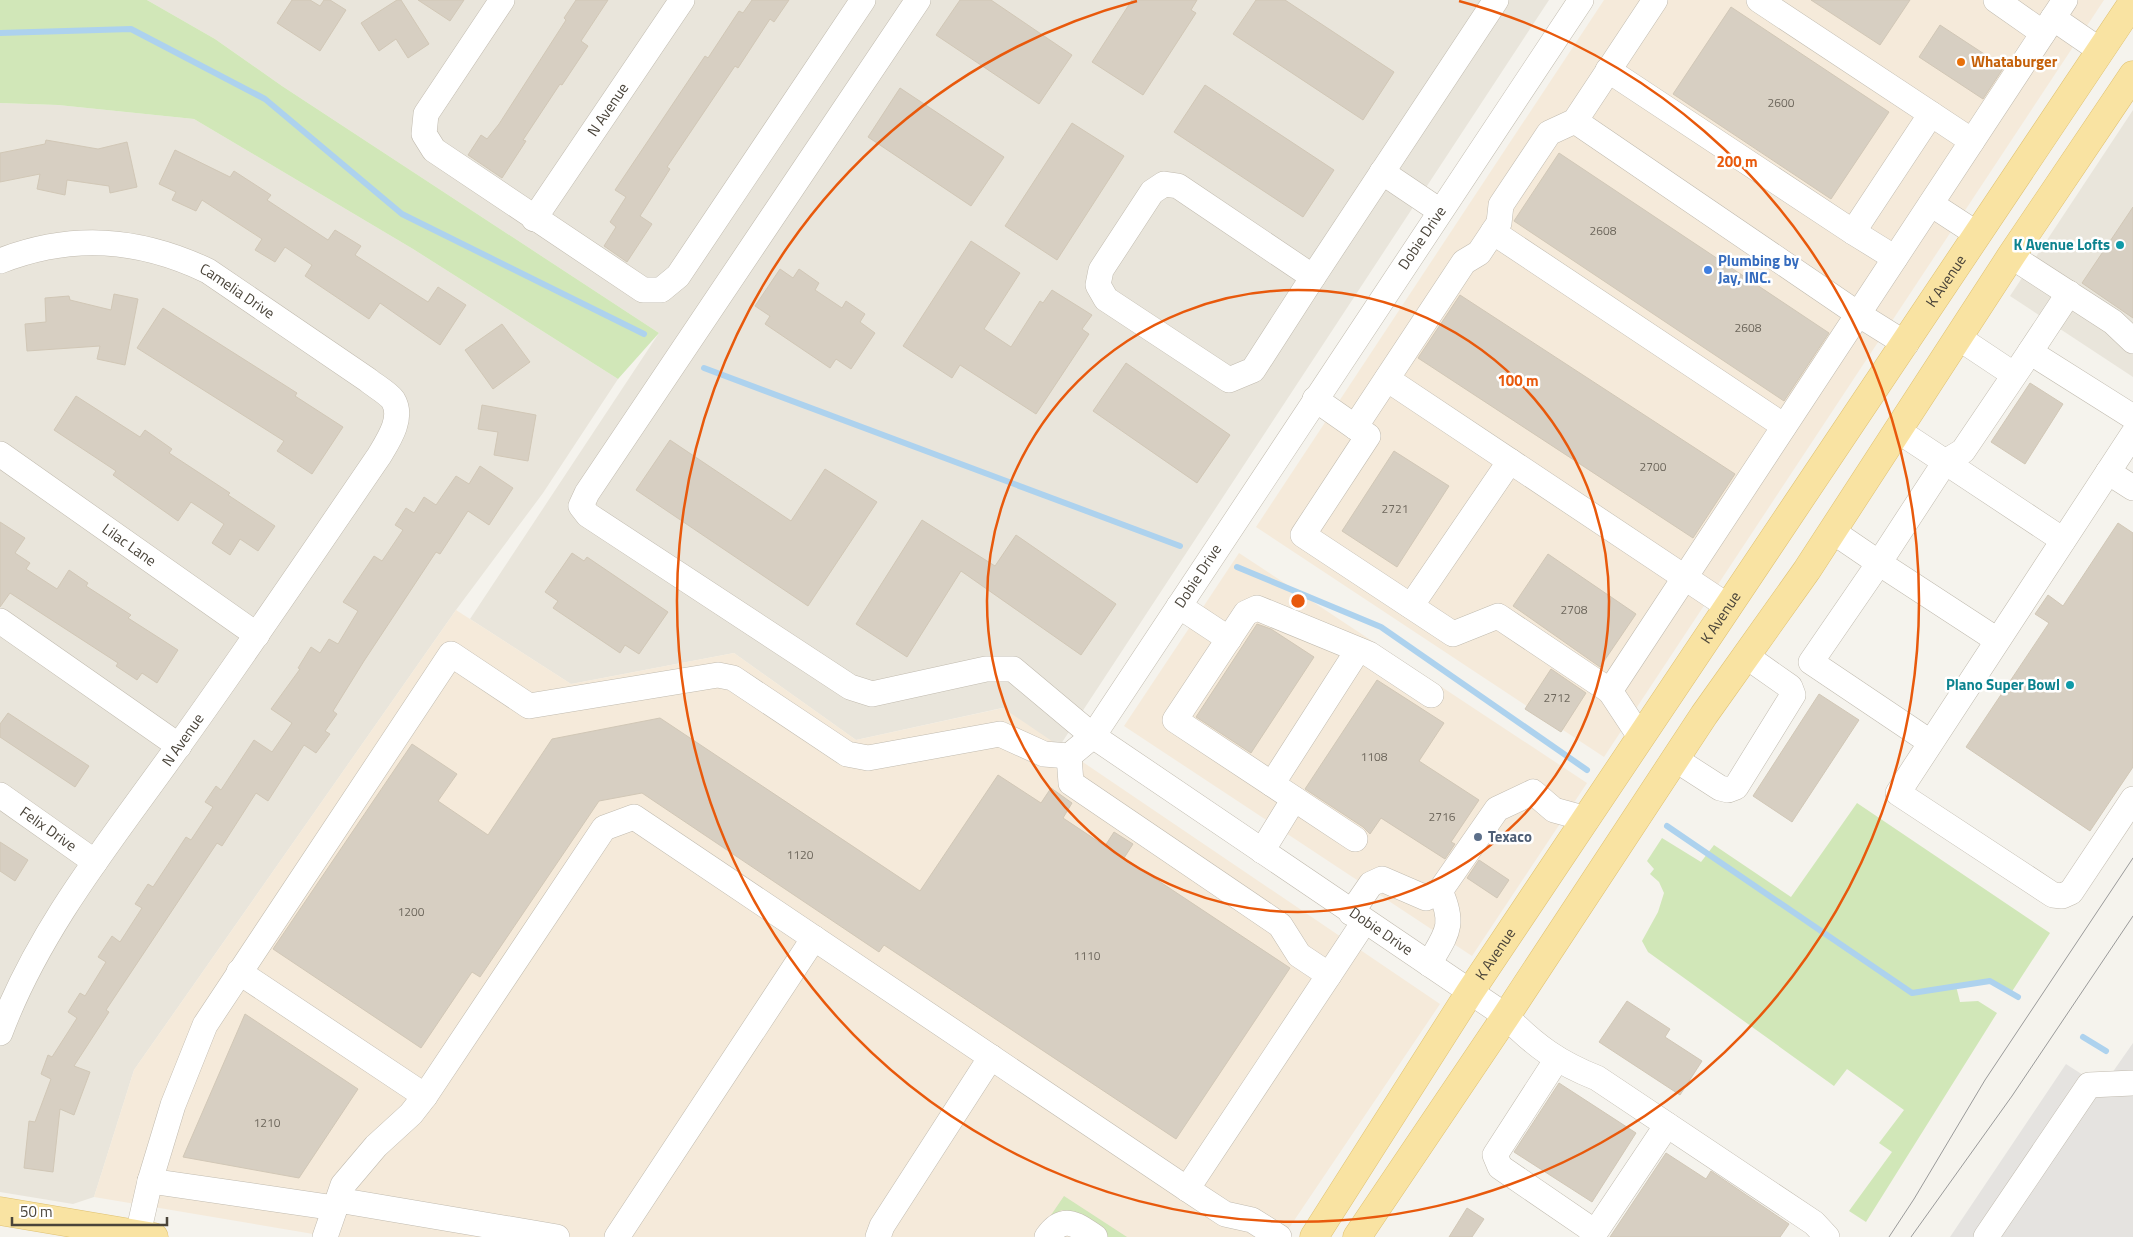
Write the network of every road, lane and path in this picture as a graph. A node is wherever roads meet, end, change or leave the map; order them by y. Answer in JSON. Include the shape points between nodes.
{"nodes":[{"id":1,"x":502,"y":0,"type":"edge"},
{"id":2,"x":682,"y":0,"type":"edge"},
{"id":3,"x":863,"y":0,"type":"edge"},
{"id":4,"x":918,"y":0,"type":"edge"},
{"id":5,"x":1496,"y":0,"type":"edge"},
{"id":6,"x":1581,"y":0,"type":"edge"},
{"id":7,"x":1655,"y":0,"type":"edge"},
{"id":8,"x":1759,"y":0,"type":"edge"},
{"id":9,"x":1996,"y":0,"type":"edge"},
{"id":10,"x":2133,"y":2,"type":"edge"},
{"id":11,"x":2054,"y":17,"type":"edge"},
{"id":12,"x":2101,"y":51,"type":"junction"},
{"id":13,"x":1608,"y":70,"type":"junction"},
{"id":14,"x":2133,"y":75,"type":"edge"},
{"id":15,"x":1930,"y":114,"type":"junction"},
{"id":16,"x":1575,"y":121,"type":"junction"},
{"id":17,"x":1972,"y":141,"type":"junction"},
{"id":18,"x":1382,"y":172,"type":"junction"},
{"id":19,"x":1930,"y":204,"type":"junction"},
{"id":20,"x":1440,"y":211,"type":"junction"},
{"id":21,"x":534,"y":219,"type":"junction"},
{"id":22,"x":1493,"y":232,"type":"junction"},
{"id":23,"x":1853,"y":232,"type":"junction"},
{"id":24,"x":1976,"y":234,"type":"junction"},
{"id":25,"x":2011,"y":256,"type":"junction"},
{"id":26,"x":1895,"y":258,"type":"junction"},
{"id":27,"x":0,"y":261,"type":"edge"},
{"id":28,"x":1313,"y":276,"type":"junction"},
{"id":29,"x":2069,"y":293,"type":"junction"},
{"id":30,"x":1858,"y":314,"type":"junction"},
{"id":31,"x":1959,"y":338,"type":"junction"},
{"id":32,"x":2133,"y":340,"type":"edge"},
{"id":33,"x":1906,"y":344,"type":"junction"},
{"id":34,"x":2030,"y":352,"type":"junction"},
{"id":35,"x":2013,"y":374,"type":"junction"},
{"id":36,"x":1387,"y":379,"type":"junction"},
{"id":37,"x":1314,"y":399,"type":"junction"},
{"id":38,"x":2133,"y":417,"type":"edge"},
{"id":39,"x":1784,"y":426,"type":"junction"},
{"id":40,"x":1355,"y":427,"type":"junction"},
{"id":41,"x":1897,"y":430,"type":"junction"},
{"id":42,"x":2133,"y":434,"type":"edge"},
{"id":43,"x":0,"y":454,"type":"edge"},
{"id":44,"x":379,"y":456,"type":"joint"},
{"id":45,"x":1510,"y":461,"type":"junction"},
{"id":46,"x":1945,"y":462,"type":"junction"},
{"id":47,"x":2108,"y":472,"type":"junction"},
{"id":48,"x":2133,"y":488,"type":"edge"},
{"id":49,"x":1797,"y":508,"type":"junction"},
{"id":50,"x":1832,"y":531,"type":"junction"},
{"id":51,"x":2063,"y":540,"type":"junction"},
{"id":52,"x":1879,"y":562,"type":"junction"},
{"id":53,"x":1684,"y":577,"type":"junction"},
{"id":54,"x":1179,"y":606,"type":"junction"},
{"id":55,"x":1411,"y":606,"type":"junction"},
{"id":56,"x":1729,"y":607,"type":"junction"},
{"id":57,"x":0,"y":621,"type":"edge"},
{"id":58,"x":257,"y":635,"type":"junction"},
{"id":59,"x":1229,"y":638,"type":"junction"},
{"id":60,"x":1997,"y":640,"type":"junction"},
{"id":61,"x":1358,"y":650,"type":"junction"},
{"id":62,"x":1746,"y":656,"type":"junction"},
{"id":63,"x":1610,"y":690,"type":"junction"},
{"id":64,"x":1431,"y":695,"type":"dead end"},
{"id":65,"x":1093,"y":736,"type":"junction"},
{"id":66,"x":1641,"y":738,"type":"junction"},
{"id":67,"x":1930,"y":742,"type":"junction"},
{"id":68,"x":179,"y":746,"type":"junction"},
{"id":69,"x":1069,"y":756,"type":"junction"},
{"id":70,"x":1675,"y":759,"type":"junction"},
{"id":71,"x":1272,"y":784,"type":"junction"},
{"id":72,"x":0,"y":795,"type":"edge"},
{"id":73,"x":2133,"y":798,"type":"edge"},
{"id":74,"x":1294,"y":799,"type":"junction"},
{"id":75,"x":1587,"y":819,"type":"junction"},
{"id":76,"x":1355,"y":840,"type":"dead end"},
{"id":77,"x":1262,"y":851,"type":"junction"},
{"id":78,"x":96,"y":862,"type":"junction"},
{"id":79,"x":1440,"y":891,"type":"junction"},
{"id":80,"x":1358,"y":917,"type":"junction"},
{"id":81,"x":814,"y":938,"type":"junction"},
{"id":82,"x":1429,"y":964,"type":"junction"},
{"id":83,"x":239,"y":972,"type":"junction"},
{"id":84,"x":1329,"y":976,"type":"junction"},
{"id":85,"x":1470,"y":992,"type":"junction"},
{"id":86,"x":1506,"y":1016,"type":"junction"},
{"id":87,"x":0,"y":1032,"type":"edge"},
{"id":88,"x":991,"y":1057,"type":"junction"},
{"id":89,"x":1557,"y":1059,"type":"junction"},
{"id":90,"x":2133,"y":1083,"type":"edge"},
{"id":91,"x":425,"y":1096,"type":"junction"},
{"id":92,"x":1667,"y":1125,"type":"junction"},
{"id":93,"x":150,"y":1181,"type":"junction"},
{"id":94,"x":1187,"y":1189,"type":"junction"},
{"id":95,"x":337,"y":1204,"type":"junction"},
{"id":96,"x":0,"y":1211,"type":"edge"},
{"id":97,"x":1239,"y":1228,"type":"edge"},
{"id":98,"x":1594,"y":1234,"type":"edge"},
{"id":99,"x":146,"y":1236,"type":"edge"},
{"id":100,"x":325,"y":1237,"type":"edge"},
{"id":101,"x":557,"y":1237,"type":"edge"},
{"id":102,"x":616,"y":1237,"type":"edge"},
{"id":103,"x":878,"y":1237,"type":"edge"},
{"id":104,"x":1047,"y":1237,"type":"edge"},
{"id":105,"x":1094,"y":1237,"type":"edge"},
{"id":106,"x":1279,"y":1237,"type":"edge"},
{"id":107,"x":1314,"y":1237,"type":"edge"},
{"id":108,"x":1357,"y":1237,"type":"edge"},
{"id":109,"x":1827,"y":1237,"type":"edge"},
{"id":110,"x":1986,"y":1237,"type":"edge"}],
"edges":[{"from":1,"to":21,"type":"street","via":[[426,114],[424,134],[434,150]]},
{"from":2,"to":21,"type":"street","name":"N Avenue"},
{"from":3,"to":21,"type":"street","via":[[678,276],[661,290],[643,290]]},
{"from":4,"to":65,"type":"street","via":[[581,506],[588,515],[850,687],[872,694],[986,669],[1013,669]]},
{"from":5,"to":18,"type":"street"},
{"from":6,"to":20,"type":"street","name":"Dobie Drive"},
{"from":7,"to":13,"type":"street"},
{"from":8,"to":15,"type":"street"},
{"from":9,"to":11,"type":"street"},
{"from":10,"to":12,"type":"main road","name":"K Avenue"},
{"from":11,"to":12,"type":"street"},
{"from":11,"to":17,"type":"street"},
{"from":12,"to":24,"type":"main road","name":"K Avenue"},
{"from":13,"to":16,"type":"street"},
{"from":13,"to":23,"type":"street"},
{"from":14,"to":25,"type":"main road"},
{"from":15,"to":17,"type":"street"},
{"from":15,"to":23,"type":"street"},
{"from":16,"to":22,"type":"street","via":[[1549,133],[1501,205],[1499,223]]},
{"from":16,"to":30,"type":"street"},
{"from":17,"to":19,"type":"street"},
{"from":18,"to":20,"type":"street"},
{"from":18,"to":28,"type":"street"},
{"from":19,"to":24,"type":"street"},
{"from":19,"to":26,"type":"street"},
{"from":20,"to":37,"type":"street","name":"Dobie Drive"},
{"from":22,"to":36,"type":"street","via":[[1479,253],[1464,262]]},
{"from":22,"to":39,"type":"street"},
{"from":23,"to":26,"type":"street"},
{"from":24,"to":25,"type":"main road"},
{"from":24,"to":33,"type":"main road","name":"K Avenue"},
{"from":25,"to":29,"type":"street"},
{"from":25,"to":31,"type":"main road"},
{"from":26,"to":30,"type":"street"},
{"from":27,"to":44,"type":"street","name":"Camelia Drive","via":[[43,247],[91,242],[150,249],[208,271],[393,400],[395,424]]},
{"from":28,"to":28,"type":"street","via":[[1252,370],[1229,380],[1106,299],[1098,285],[1106,262],[1152,192],[1164,184],[1178,186]]},
{"from":29,"to":32,"type":"street","via":[[2113,322]]},
{"from":29,"to":34,"type":"street"},
{"from":30,"to":33,"type":"street"},
{"from":30,"to":39,"type":"street"},
{"from":31,"to":35,"type":"street"},
{"from":31,"to":41,"type":"main road"},
{"from":33,"to":49,"type":"main road","name":"K Avenue"},
{"from":34,"to":35,"type":"street"},
{"from":34,"to":38,"type":"street"},
{"from":35,"to":46,"type":"street","via":[[1963,450]]},
{"from":36,"to":40,"type":"street"},
{"from":36,"to":45,"type":"street"},
{"from":37,"to":40,"type":"street"},
{"from":37,"to":54,"type":"street","name":"Dobie Drive"},
{"from":39,"to":53,"type":"street"},
{"from":40,"to":55,"type":"street","via":[[1368,436],[1303,535]]},
{"from":41,"to":46,"type":"street"},
{"from":41,"to":50,"type":"main road"},
{"from":42,"to":47,"type":"street"},
{"from":43,"to":58,"type":"street","name":"Lilac Lane"},
{"from":44,"to":58,"type":"street","name":"N Avenue"},
{"from":45,"to":53,"type":"street"},
{"from":45,"to":55,"type":"street"},
{"from":46,"to":51,"type":"street"},
{"from":46,"to":52,"type":"street"},
{"from":47,"to":48,"type":"street"},
{"from":47,"to":51,"type":"street"},
{"from":49,"to":50,"type":"main road"},
{"from":49,"to":56,"type":"main road","name":"K Avenue"},
{"from":50,"to":52,"type":"street"},
{"from":50,"to":62,"type":"main road"},
{"from":51,"to":60,"type":"street"},
{"from":52,"to":60,"type":"street"},
{"from":52,"to":67,"type":"street","via":[[1811,662]]},
{"from":53,"to":56,"type":"street"},
{"from":53,"to":63,"type":"street"},
{"from":54,"to":59,"type":"street"},
{"from":54,"to":65,"type":"street","name":"Dobie Drive"},
{"from":55,"to":63,"type":"street","via":[[1453,634],[1498,616]]},
{"from":56,"to":66,"type":"main road","name":"K Avenue"},
{"from":57,"to":68,"type":"street"},
{"from":58,"to":68,"type":"street","name":"N Avenue"},
{"from":59,"to":61,"type":"street","via":[[1246,613],[1257,608]]},
{"from":59,"to":71,"type":"street","via":[[1175,720]]},
{"from":60,"to":67,"type":"street"},
{"from":61,"to":64,"type":"street"},
{"from":61,"to":71,"type":"street"},
{"from":62,"to":70,"type":"main road"},
{"from":62,"to":70,"type":"street","via":[[1790,686],[1793,695],[1736,787],[1720,788]]},
{"from":63,"to":66,"type":"street"},
{"from":65,"to":69,"type":"street"},
{"from":65,"to":77,"type":"street","name":"Dobie Drive"},
{"from":66,"to":70,"type":"main road"},
{"from":66,"to":75,"type":"main road","name":"K Avenue"},
{"from":67,"to":73,"type":"street","via":[[1898,793],[2053,896],[2071,892]]},
{"from":68,"to":78,"type":"street","name":"N Avenue"},
{"from":69,"to":83,"type":"street","via":[[1044,754],[1000,734],[868,758],[847,754],[734,678],[718,675],[529,706],[451,654]]},
{"from":69,"to":84,"type":"street","via":[[1071,783],[1280,925],[1299,955]]},
{"from":70,"to":86,"type":"main road"},
{"from":71,"to":74,"type":"street"},
{"from":72,"to":78,"type":"street","name":"Felix Drive"},
{"from":74,"to":76,"type":"street"},
{"from":74,"to":77,"type":"street"},
{"from":75,"to":79,"type":"street","via":[[1554,810],[1533,792],[1498,809]]},
{"from":75,"to":85,"type":"main road","name":"K Avenue"},
{"from":77,"to":80,"type":"street","name":"Dobie Drive"},
{"from":78,"to":87,"type":"street","name":"N Avenue","via":[[42,944]]},
{"from":79,"to":80,"type":"street","via":[[1426,898],[1382,879],[1372,884]]},
{"from":79,"to":82,"type":"street","via":[[1448,909],[1448,931]]},
{"from":80,"to":82,"type":"street","name":"Dobie Drive"},
{"from":80,"to":84,"type":"street"},
{"from":81,"to":88,"type":"street"},
{"from":81,"to":91,"type":"street","via":[[634,817],[604,828]]},
{"from":81,"to":102,"type":"street"},
{"from":82,"to":85,"type":"street","name":"Dobie Drive"},
{"from":83,"to":91,"type":"street"},
{"from":83,"to":93,"type":"street","via":[[205,1025],[173,1105]]},
{"from":84,"to":94,"type":"street"},
{"from":85,"to":86,"type":"street","name":"Dobie Drive"},
{"from":85,"to":107,"type":"main road","name":"K Avenue"},
{"from":86,"to":89,"type":"street","name":"Dobie Drive"},
{"from":86,"to":108,"type":"main road"},
{"from":88,"to":94,"type":"street"},
{"from":88,"to":103,"type":"street"},
{"from":89,"to":92,"type":"street","name":"Dobie Drive","via":[[1568,1067],[1597,1078]]},
{"from":89,"to":98,"type":"street","via":[[1495,1155],[1500,1167]]},
{"from":90,"to":110,"type":"street","via":[[2089,1085]]},
{"from":91,"to":95,"type":"street","via":[[412,1114],[376,1146],[343,1185]]},
{"from":92,"to":98,"type":"street"},
{"from":92,"to":109,"type":"street","name":"Dobie Drive","via":[[1814,1223]]},
{"from":93,"to":95,"type":"street"},
{"from":93,"to":99,"type":"street"},
{"from":94,"to":97,"type":"street","via":[[1225,1214]]},
{"from":95,"to":100,"type":"street"},
{"from":95,"to":101,"type":"street"},
{"from":96,"to":99,"type":"main road"},
{"from":97,"to":106,"type":"street"},
{"from":104,"to":105,"type":"street","via":[[1058,1225],[1068,1222]]}]}
